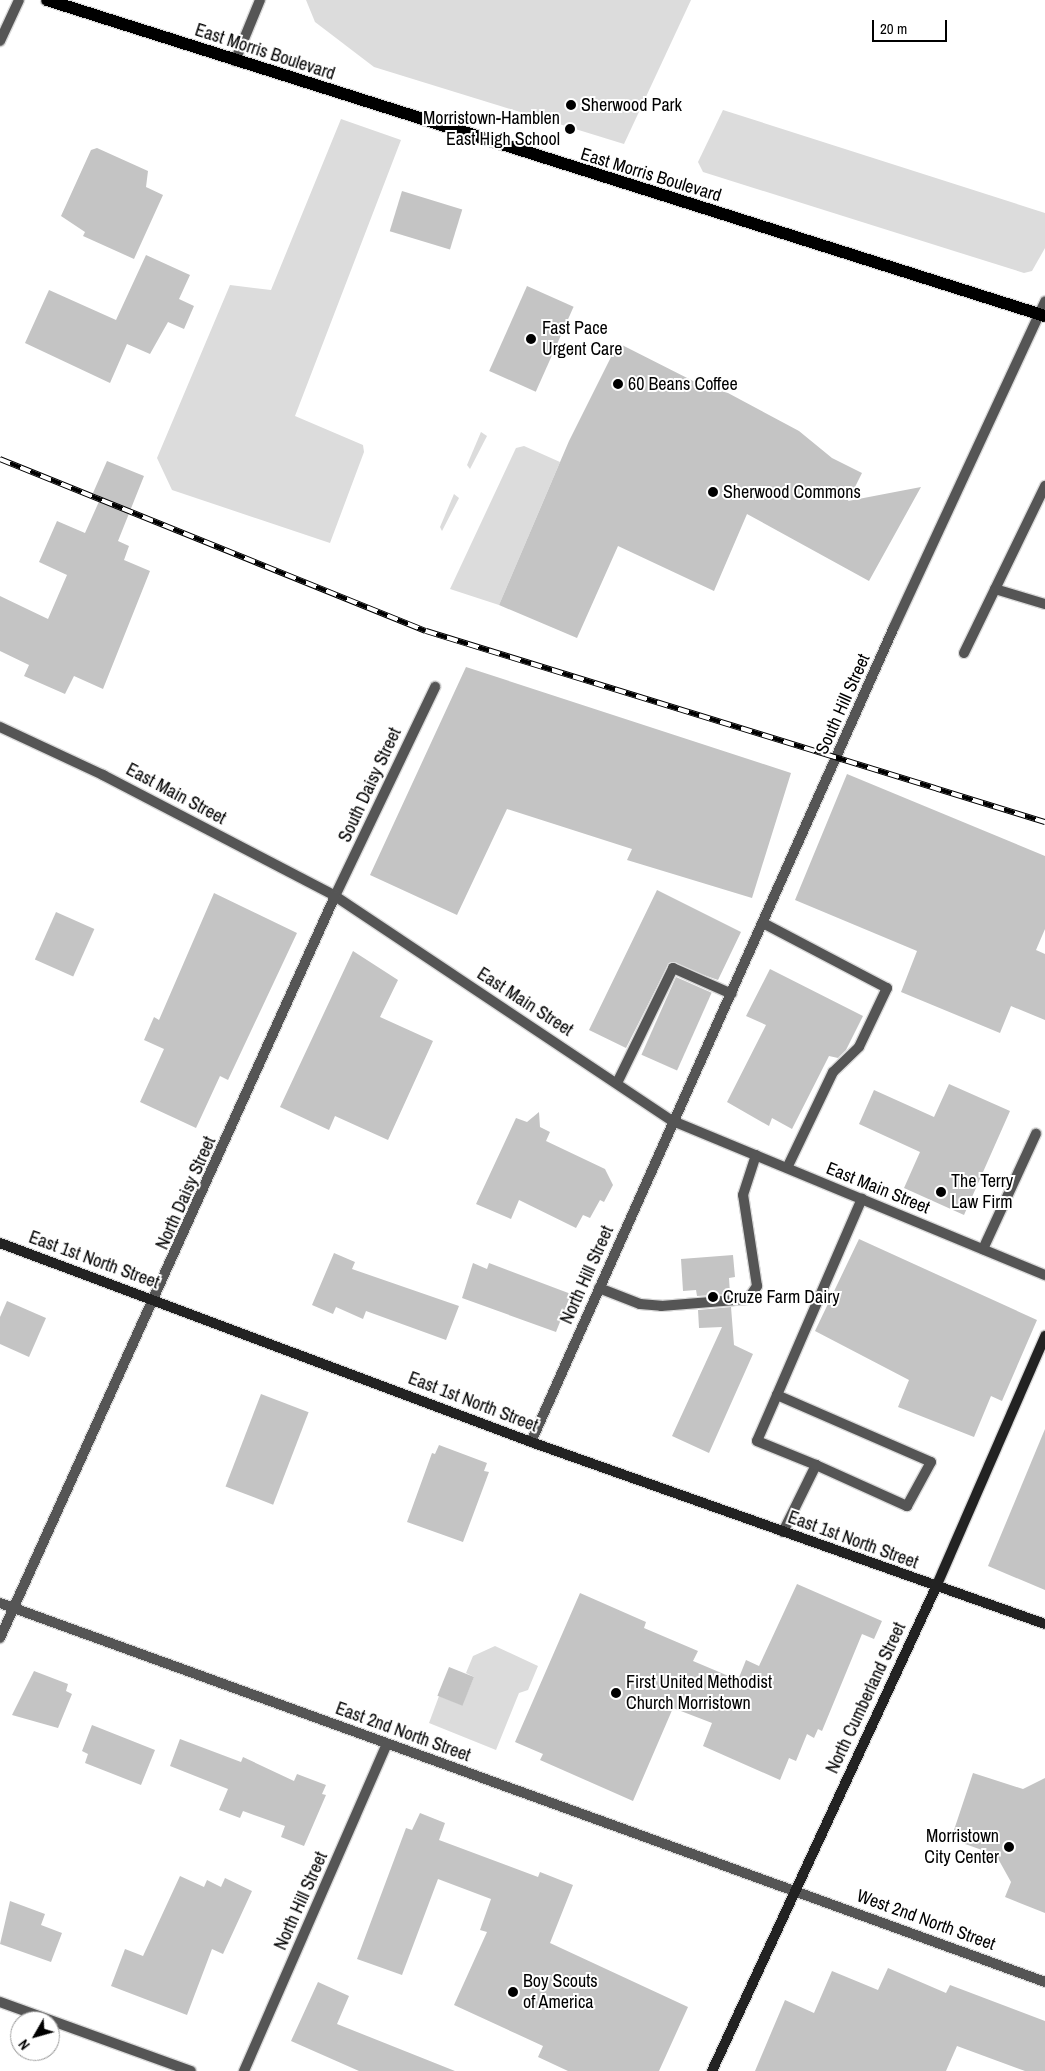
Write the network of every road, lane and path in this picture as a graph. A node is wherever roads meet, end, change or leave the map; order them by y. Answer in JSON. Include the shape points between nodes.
{"nodes":[{"id":1,"x":19,"y":0,"type":"edge"},
{"id":2,"x":48,"y":0,"type":"edge"},
{"id":3,"x":260,"y":0,"type":"edge"},
{"id":4,"x":0,"y":41,"type":"edge"},
{"id":5,"x":235,"y":61,"type":"junction"},
{"id":6,"x":1045,"y":300,"type":"edge"},
{"id":7,"x":1042,"y":315,"type":"edge"},
{"id":8,"x":1045,"y":486,"type":"edge"},
{"id":9,"x":995,"y":589,"type":"junction"},
{"id":10,"x":1045,"y":604,"type":"edge"},
{"id":11,"x":964,"y":654,"type":"dead end"},
{"id":12,"x":435,"y":687,"type":"dead end"},
{"id":13,"x":0,"y":727,"type":"edge"},
{"id":14,"x":335,"y":896,"type":"junction"},
{"id":15,"x":764,"y":923,"type":"junction"},
{"id":16,"x":732,"y":994,"type":"junction"},
{"id":17,"x":617,"y":1083,"type":"junction"},
{"id":18,"x":673,"y":1121,"type":"junction"},
{"id":19,"x":1036,"y":1134,"type":"dead end"},
{"id":20,"x":756,"y":1155,"type":"junction"},
{"id":21,"x":787,"y":1168,"type":"junction"},
{"id":22,"x":862,"y":1199,"type":"junction"},
{"id":23,"x":0,"y":1243,"type":"edge"},
{"id":24,"x":982,"y":1249,"type":"junction"},
{"id":25,"x":1045,"y":1275,"type":"edge"},
{"id":26,"x":599,"y":1288,"type":"junction"},
{"id":27,"x":156,"y":1300,"type":"junction"},
{"id":28,"x":1045,"y":1336,"type":"edge"},
{"id":29,"x":777,"y":1395,"type":"junction"},
{"id":30,"x":531,"y":1442,"type":"junction"},
{"id":31,"x":816,"y":1465,"type":"junction"},
{"id":32,"x":783,"y":1532,"type":"junction"},
{"id":33,"x":936,"y":1587,"type":"junction"},
{"id":34,"x":0,"y":1603,"type":"edge"},
{"id":35,"x":14,"y":1609,"type":"junction"},
{"id":36,"x":1045,"y":1624,"type":"edge"},
{"id":37,"x":0,"y":1638,"type":"edge"},
{"id":38,"x":388,"y":1744,"type":"junction"},
{"id":39,"x":795,"y":1889,"type":"junction"},
{"id":40,"x":1045,"y":1982,"type":"edge"},
{"id":41,"x":0,"y":2002,"type":"edge"},
{"id":42,"x":190,"y":2071,"type":"edge"},
{"id":43,"x":244,"y":2071,"type":"edge"},
{"id":44,"x":712,"y":2071,"type":"edge"}],
"edges":[{"from":1,"to":4,"type":"street"},
{"from":2,"to":5,"type":"main road","name":"East Morris Boulevard"},
{"from":3,"to":5,"type":"street"},
{"from":5,"to":7,"type":"main road","name":"East Morris Boulevard"},
{"from":6,"to":7,"type":"street","name":"South Hill Street"},
{"from":7,"to":15,"type":"street","name":"South Hill Street"},
{"from":8,"to":9,"type":"street"},
{"from":9,"to":10,"type":"street"},
{"from":9,"to":11,"type":"street"},
{"from":12,"to":14,"type":"street","name":"South Daisy Street"},
{"from":13,"to":14,"type":"street","name":"East Main Street","via":[[103,775]]},
{"from":14,"to":17,"type":"street","name":"East Main Street"},
{"from":14,"to":27,"type":"street","name":"North Daisy Street"},
{"from":15,"to":16,"type":"street","name":"South Hill Street"},
{"from":15,"to":21,"type":"street","via":[[887,988],[859,1047],[833,1072]]},
{"from":16,"to":17,"type":"street","via":[[673,968]]},
{"from":16,"to":18,"type":"street","name":"South Hill Street"},
{"from":17,"to":18,"type":"street","name":"East Main Street"},
{"from":18,"to":20,"type":"street","name":"East Main Street"},
{"from":18,"to":26,"type":"street","name":"North Hill Street"},
{"from":19,"to":24,"type":"street"},
{"from":20,"to":21,"type":"street","name":"East Main Street"},
{"from":20,"to":26,"type":"street","via":[[743,1195],[758,1286],[748,1299],[661,1306],[640,1304]]},
{"from":21,"to":22,"type":"street","name":"East Main Street"},
{"from":22,"to":24,"type":"street","name":"East Main Street"},
{"from":22,"to":29,"type":"street"},
{"from":23,"to":27,"type":"main road","name":"East 1st North Street"},
{"from":24,"to":25,"type":"street","name":"East Main Street"},
{"from":26,"to":30,"type":"street","name":"North Hill Street"},
{"from":27,"to":30,"type":"main road","name":"East 1st North Street"},
{"from":27,"to":35,"type":"street","name":"North Daisy Street"},
{"from":28,"to":33,"type":"main road","name":"North Cumberland Street"},
{"from":29,"to":31,"type":"street","via":[[757,1441]]},
{"from":29,"to":31,"type":"street","via":[[930,1462],[907,1506]]},
{"from":30,"to":32,"type":"main road","name":"East 1st North Street"},
{"from":31,"to":32,"type":"street"},
{"from":32,"to":33,"type":"main road","name":"East 1st North Street"},
{"from":33,"to":36,"type":"main road","name":"East 1st North Street"},
{"from":33,"to":39,"type":"main road","name":"North Cumberland Street"},
{"from":34,"to":35,"type":"street","name":"East 2nd North Street"},
{"from":35,"to":37,"type":"street","name":"North Daisy Street"},
{"from":35,"to":38,"type":"street","name":"East 2nd North Street"},
{"from":38,"to":39,"type":"street","name":"East 2nd North Street"},
{"from":38,"to":43,"type":"street","name":"North Hill Street"},
{"from":39,"to":40,"type":"street","name":"West 2nd North Street"},
{"from":39,"to":44,"type":"main road","name":"North Cumberland Street"},
{"from":41,"to":42,"type":"street"}]}
